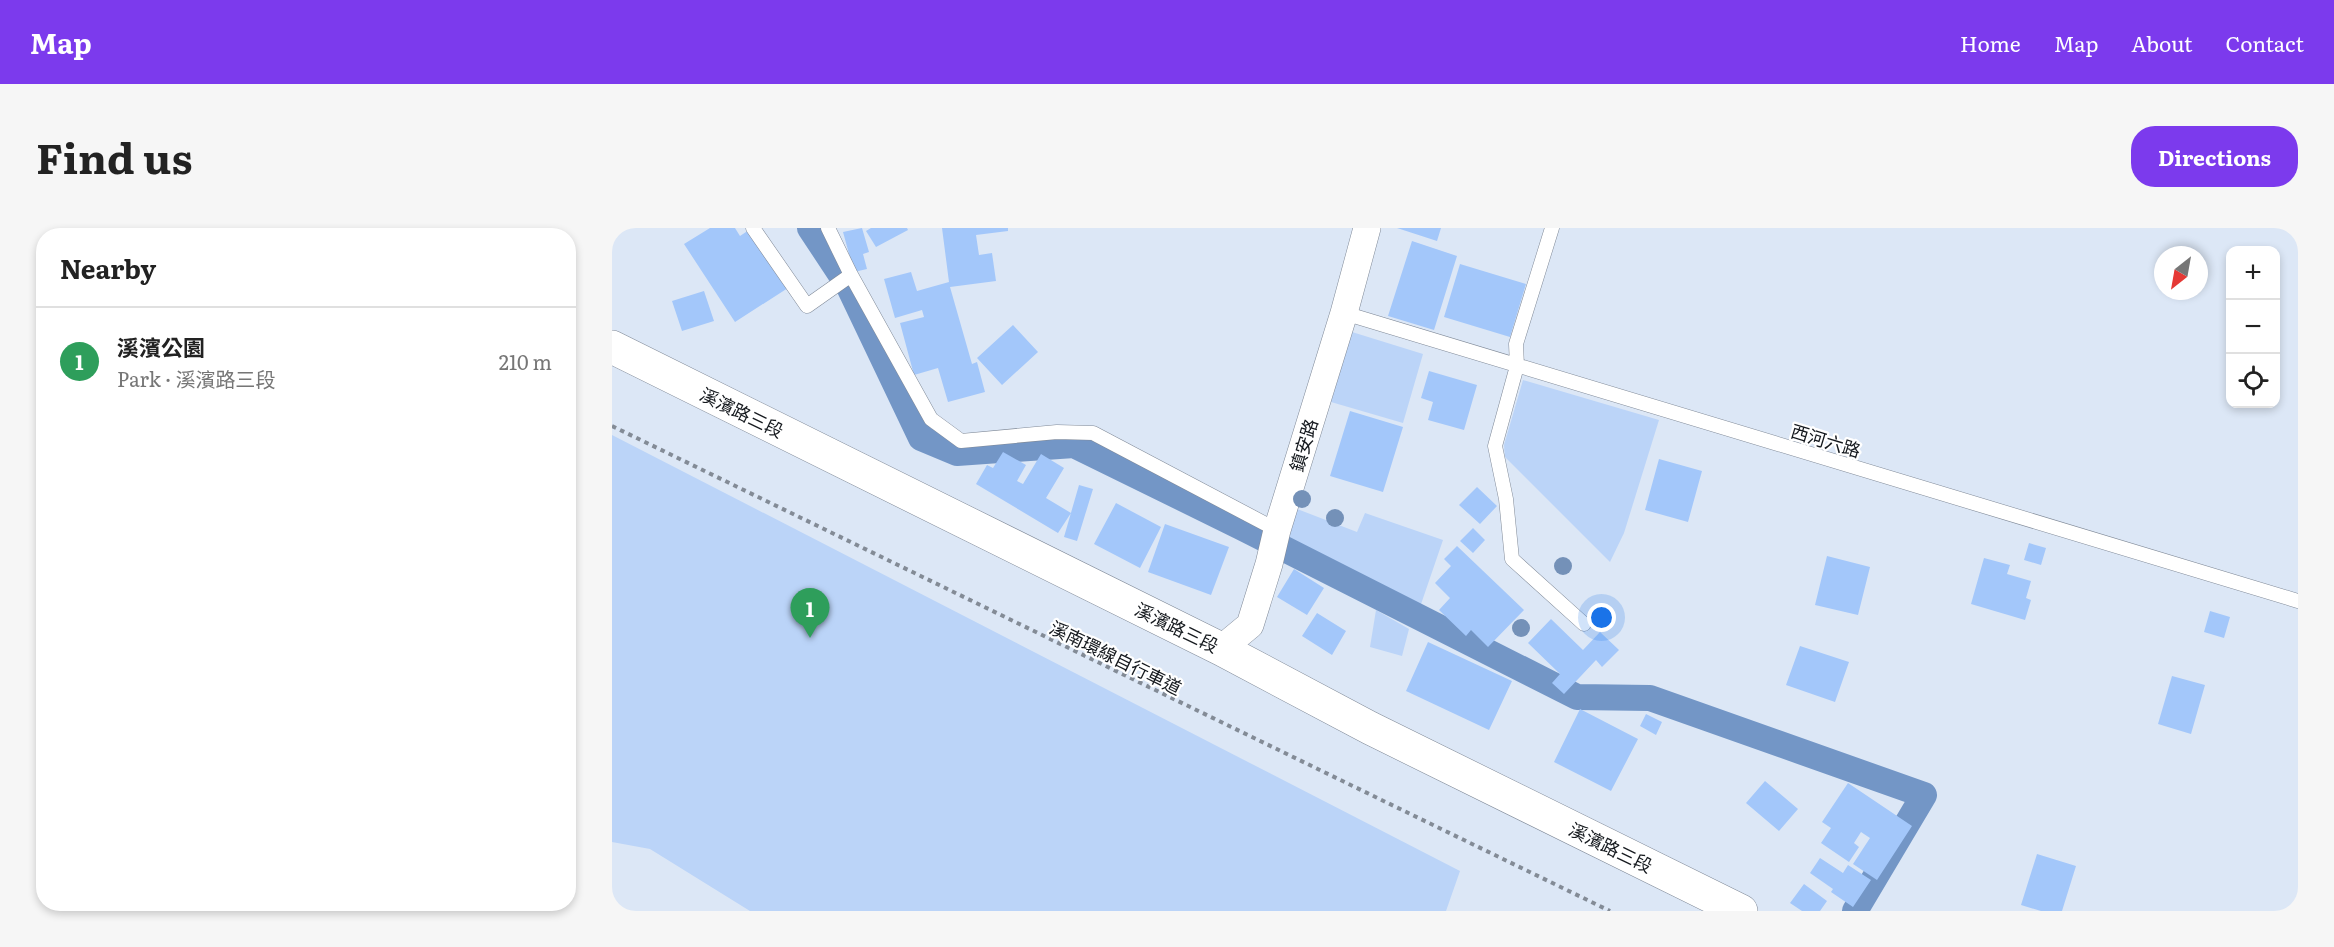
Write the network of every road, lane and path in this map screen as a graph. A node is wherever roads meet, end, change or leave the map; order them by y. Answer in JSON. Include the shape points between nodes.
{"nodes":[{"id":1,"x":753,"y":228,"type":"edge"},
{"id":2,"x":828,"y":228,"type":"edge"},
{"id":3,"x":1367,"y":228,"type":"edge"},
{"id":4,"x":1552,"y":228,"type":"edge"},
{"id":5,"x":850,"y":275,"type":"junction"},
{"id":6,"x":1344,"y":313,"type":"junction"},
{"id":7,"x":612,"y":347,"type":"edge"},
{"id":8,"x":1517,"y":366,"type":"junction"},
{"id":9,"x":612,"y":426,"type":"edge"},
{"id":10,"x":1276,"y":530,"type":"junction"},
{"id":11,"x":2298,"y":601,"type":"edge"},
{"id":12,"x":1584,"y":624,"type":"dead end"},
{"id":13,"x":1221,"y":649,"type":"junction"},
{"id":14,"x":1610,"y":911,"type":"edge"},
{"id":15,"x":1741,"y":911,"type":"edge"}],
"edges":[{"from":1,"to":5,"type":"lane","via":[[807,306]]},
{"from":2,"to":5,"type":"lane"},
{"from":3,"to":6,"type":"street","name":"鎮安路"},
{"from":4,"to":8,"type":"lane","via":[[1516,344]]},
{"from":5,"to":10,"type":"lane","via":[[931,419],[960,441],[1057,432],[1094,433]]},
{"from":6,"to":8,"type":"lane","name":"西河六路"},
{"from":6,"to":10,"type":"street","name":"鎮安路"},
{"from":7,"to":13,"type":"street","name":"溪濱路三段"},
{"from":8,"to":11,"type":"lane","name":"西河六路"},
{"from":8,"to":12,"type":"lane","via":[[1494,446],[1506,499],[1512,559]]},
{"from":9,"to":14,"type":"path","name":"溪南環線自行車道"},
{"from":10,"to":13,"type":"street","name":"鎮安路","via":[[1250,625]]},
{"from":13,"to":15,"type":"street","name":"溪濱路三段","via":[[1370,728]]}]}
